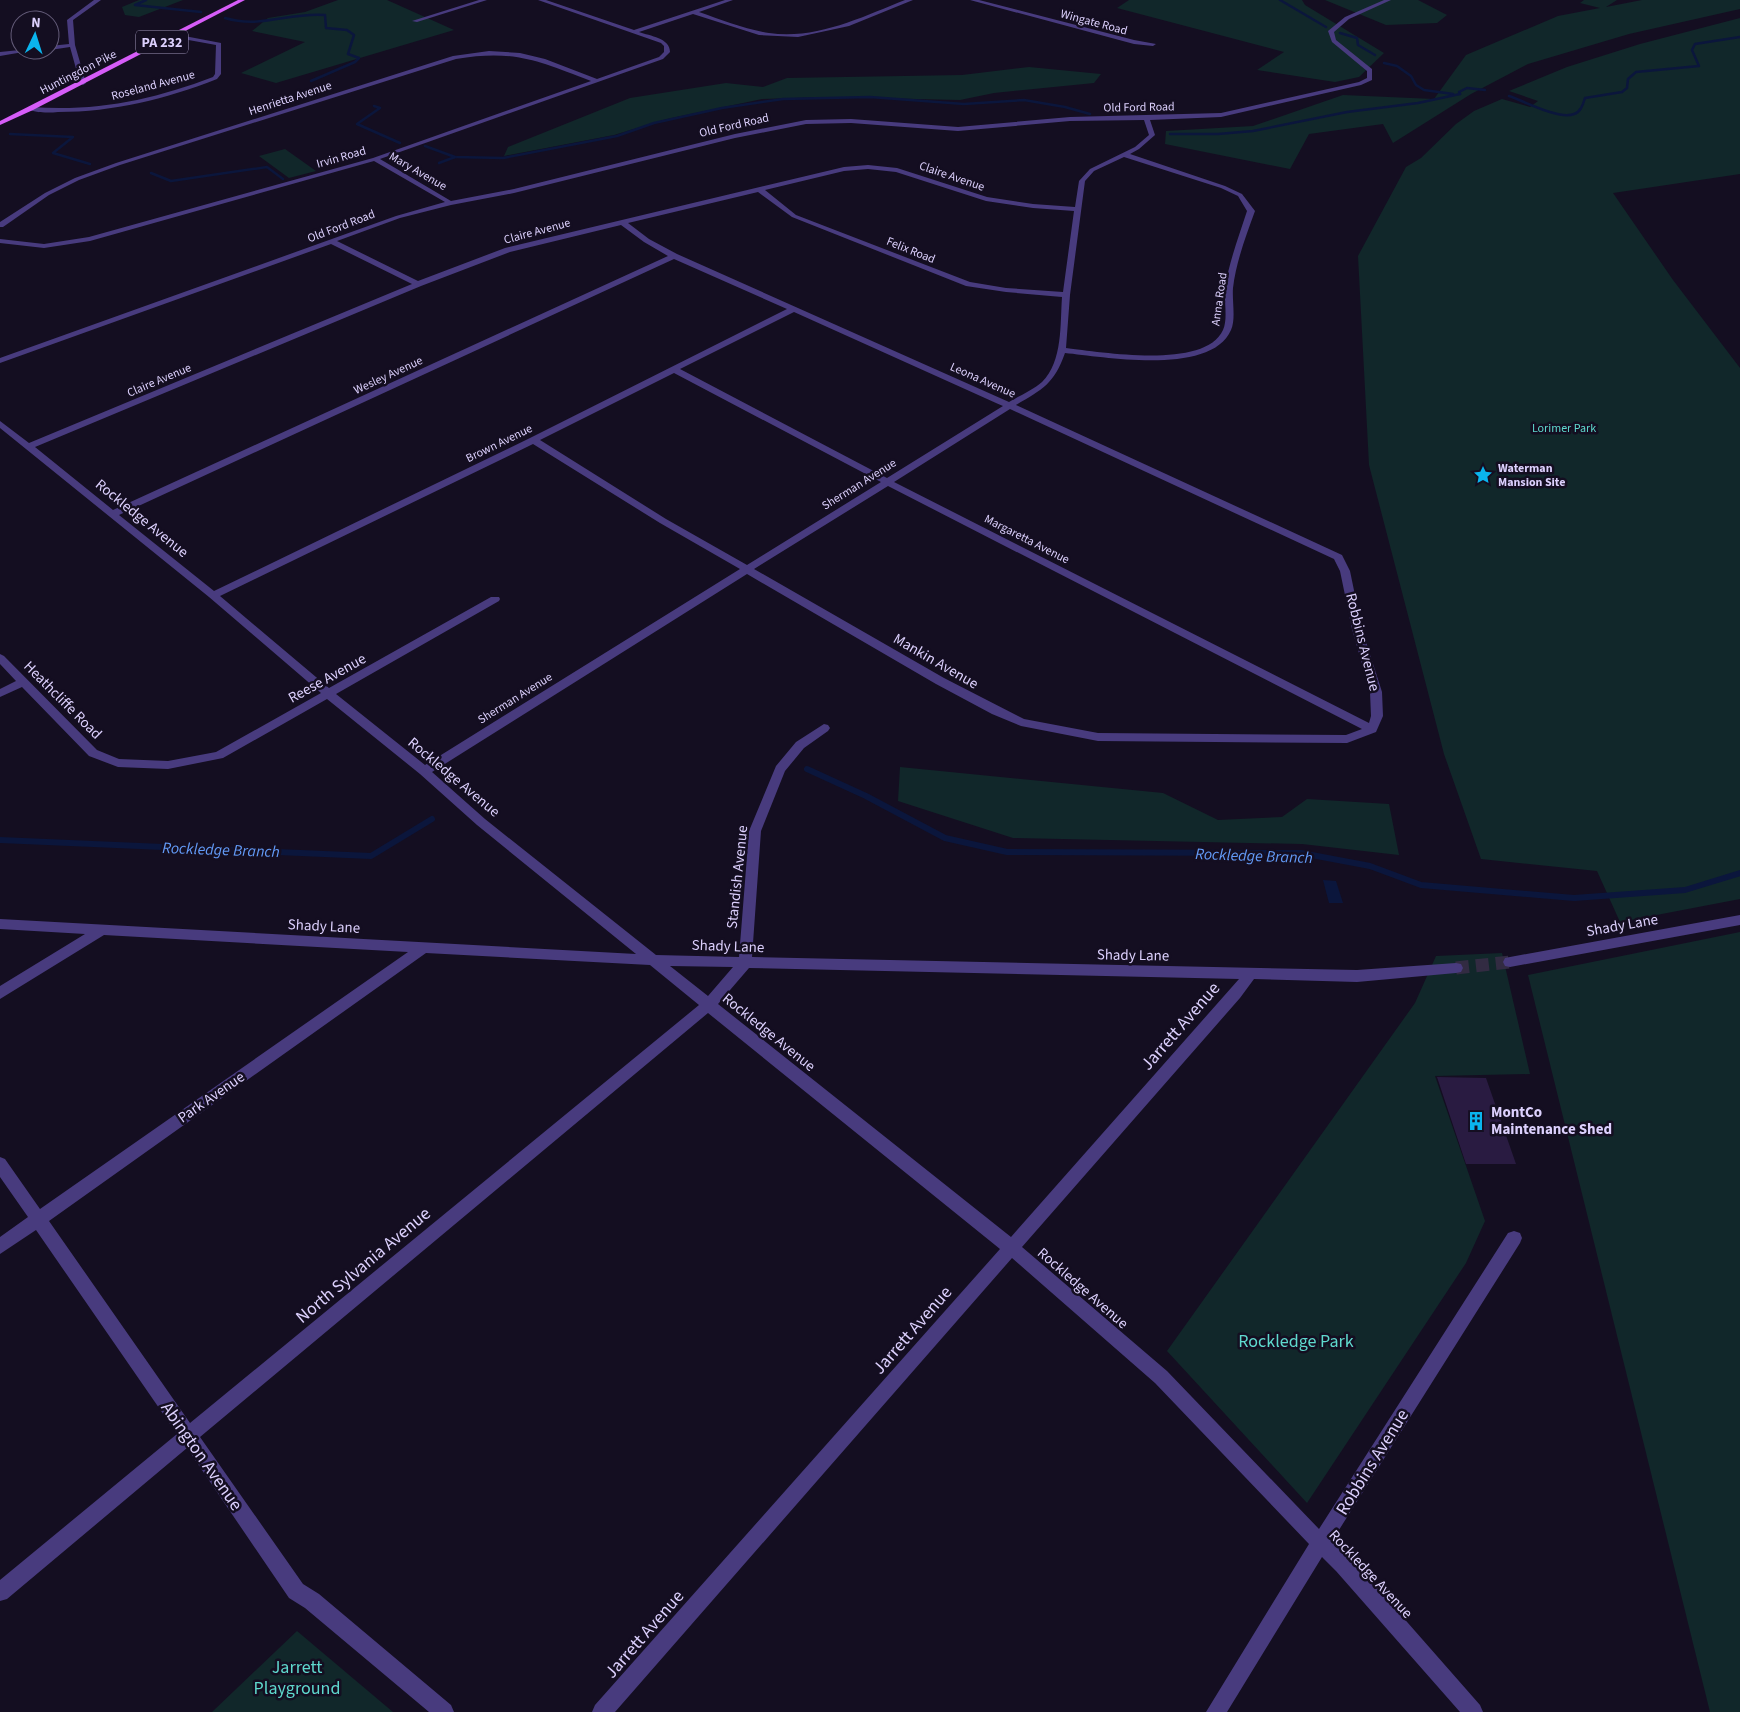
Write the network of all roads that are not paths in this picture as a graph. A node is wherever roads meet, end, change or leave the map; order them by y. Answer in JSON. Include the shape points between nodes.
{"nodes":[{"id":1,"x":98,"y":0,"type":"edge"},
{"id":2,"x":242,"y":0,"type":"edge"},
{"id":3,"x":484,"y":0,"type":"edge"},
{"id":4,"x":542,"y":0,"type":"edge"},
{"id":5,"x":730,"y":0,"type":"edge"},
{"id":6,"x":910,"y":0,"type":"edge"},
{"id":7,"x":973,"y":0,"type":"edge"},
{"id":8,"x":1388,"y":0,"type":"edge"},
{"id":9,"x":693,"y":12,"type":"junction"},
{"id":10,"x":415,"y":21,"type":"dead end"},
{"id":11,"x":636,"y":31,"type":"junction"},
{"id":12,"x":174,"y":36,"type":"junction"},
{"id":13,"x":72,"y":44,"type":"junction"},
{"id":14,"x":1152,"y":44,"type":"dead end"},
{"id":15,"x":60,"y":46,"type":"edge"},
{"id":16,"x":598,"y":81,"type":"junction"},
{"id":17,"x":82,"y":83,"type":"junction"},
{"id":18,"x":31,"y":109,"type":"junction"},
{"id":19,"x":1147,"y":119,"type":"junction"},
{"id":20,"x":0,"y":123,"type":"edge"},
{"id":21,"x":0,"y":130,"type":"edge"},
{"id":22,"x":1124,"y":154,"type":"junction"},
{"id":23,"x":375,"y":159,"type":"junction"},
{"id":24,"x":760,"y":190,"type":"junction"},
{"id":25,"x":450,"y":203,"type":"junction"},
{"id":26,"x":1077,"y":209,"type":"junction"},
{"id":27,"x":622,"y":222,"type":"junction"},
{"id":28,"x":0,"y":225,"type":"edge"},
{"id":29,"x":0,"y":241,"type":"edge"},
{"id":30,"x":333,"y":242,"type":"junction"},
{"id":31,"x":674,"y":256,"type":"junction"},
{"id":32,"x":418,"y":284,"type":"junction"},
{"id":33,"x":1066,"y":295,"type":"junction"},
{"id":34,"x":794,"y":309,"type":"junction"},
{"id":35,"x":1062,"y":350,"type":"junction"},
{"id":36,"x":0,"y":361,"type":"edge"},
{"id":37,"x":673,"y":369,"type":"junction"},
{"id":38,"x":1010,"y":406,"type":"junction"},
{"id":39,"x":0,"y":424,"type":"edge"},
{"id":40,"x":533,"y":440,"type":"junction"},
{"id":41,"x":28,"y":446,"type":"junction"},
{"id":42,"x":886,"y":481,"type":"junction"},
{"id":43,"x":111,"y":515,"type":"junction"},
{"id":44,"x":1338,"y":557,"type":"joint"},
{"id":45,"x":747,"y":568,"type":"junction"},
{"id":46,"x":213,"y":595,"type":"junction"},
{"id":47,"x":496,"y":599,"type":"dead end"},
{"id":48,"x":0,"y":658,"type":"edge"},
{"id":49,"x":24,"y":682,"type":"junction"},
{"id":50,"x":0,"y":693,"type":"edge"},
{"id":51,"x":328,"y":694,"type":"junction"},
{"id":52,"x":824,"y":728,"type":"dead end"},
{"id":53,"x":1372,"y":729,"type":"junction"},
{"id":54,"x":168,"y":765,"type":"joint"},
{"id":55,"x":424,"y":770,"type":"junction"},
{"id":56,"x":1740,"y":920,"type":"edge"},
{"id":57,"x":0,"y":924,"type":"edge"},
{"id":58,"x":103,"y":929,"type":"junction"},
{"id":59,"x":423,"y":948,"type":"junction"},
{"id":60,"x":653,"y":960,"type":"junction"},
{"id":61,"x":1510,"y":962,"type":"tunnel mouth"},
{"id":62,"x":745,"y":963,"type":"junction"},
{"id":63,"x":1456,"y":968,"type":"tunnel mouth"},
{"id":64,"x":1250,"y":974,"type":"junction"},
{"id":65,"x":0,"y":993,"type":"edge"},
{"id":66,"x":709,"y":1004,"type":"junction"},
{"id":67,"x":0,"y":1164,"type":"edge"},
{"id":68,"x":39,"y":1219,"type":"junction"},
{"id":69,"x":1514,"y":1238,"type":"dead end"},
{"id":70,"x":0,"y":1246,"type":"edge"},
{"id":71,"x":1012,"y":1248,"type":"junction"},
{"id":72,"x":188,"y":1436,"type":"junction"},
{"id":73,"x":1320,"y":1543,"type":"junction"},
{"id":74,"x":0,"y":1592,"type":"edge"},
{"id":75,"x":444,"y":1712,"type":"edge"},
{"id":76,"x":602,"y":1712,"type":"edge"},
{"id":77,"x":1216,"y":1712,"type":"edge"},
{"id":78,"x":1473,"y":1712,"type":"edge"}],
"edges":[{"from":1,"to":13,"type":"street","via":[[70,20]]},
{"from":2,"to":12,"type":"main road","name":"Huntingdon Pike","number":"PA 232"},
{"from":3,"to":10,"type":"street"},
{"from":4,"to":11,"type":"street"},
{"from":5,"to":9,"type":"street"},
{"from":6,"to":9,"type":"street","via":[[826,31],[799,36],[760,33]]},
{"from":7,"to":14,"type":"street","name":"Wingate Road"},
{"from":8,"to":19,"type":"street","name":"Old Ford Road","via":[[1342,20],[1331,31],[1334,41],[1370,70],[1370,78],[1361,83],[1222,114]]},
{"from":9,"to":11,"type":"street"},
{"from":11,"to":16,"type":"street","name":"Irvin Road","via":[[663,42],[667,52],[661,58]]},
{"from":12,"to":17,"type":"main road","name":"Huntingdon Pike","number":"PA 232"},
{"from":12,"to":18,"type":"street","name":"Roseland Avenue","via":[[219,44],[218,74],[215,78],[126,107],[64,111]]},
{"from":13,"to":15,"type":"street"},
{"from":13,"to":17,"type":"street"},
{"from":16,"to":23,"type":"street","name":"Irvin Road"},
{"from":16,"to":28,"type":"street","name":"Henrietta Avenue","via":[[510,52],[455,57],[77,179],[47,194]]},
{"from":17,"to":18,"type":"main road","name":"Huntingdon Pike","number":"PA 232"},
{"from":18,"to":20,"type":"main road","name":"Huntingdon Pike","number":"PA 232"},
{"from":18,"to":21,"type":"main road","name":"Huntingdon Pike","number":"PA 232","via":[[30,113]]},
{"from":19,"to":22,"type":"street","name":"Sherman Avenue","via":[[1152,135]]},
{"from":19,"to":25,"type":"street","name":"Old Ford Road","via":[[1070,119],[958,130],[852,121],[806,122]]},
{"from":22,"to":26,"type":"street","name":"Sherman Avenue","via":[[1092,170],[1082,181]]},
{"from":22,"to":35,"type":"street","name":"Anna Road","via":[[1223,187],[1240,195],[1246,202],[1251,211],[1230,284],[1227,330],[1220,342],[1197,353],[1170,358]]},
{"from":23,"to":25,"type":"street","name":"Mary Avenue"},
{"from":23,"to":29,"type":"street","name":"Irvin Road","via":[[90,239],[44,246]]},
{"from":24,"to":26,"type":"street","name":"Claire Avenue","via":[[844,169],[883,168],[907,172],[986,199]]},
{"from":24,"to":27,"type":"street","name":"Claire Avenue"},
{"from":24,"to":33,"type":"street","name":"Felix Road","via":[[794,216],[969,284]]},
{"from":25,"to":30,"type":"street","name":"Old Ford Road","via":[[398,217]]},
{"from":26,"to":33,"type":"street","name":"Sherman Avenue"},
{"from":27,"to":31,"type":"street","name":"Leona Avenue","via":[[648,243]]},
{"from":27,"to":32,"type":"street","name":"Claire Avenue","via":[[508,250]]},
{"from":30,"to":32,"type":"street"},
{"from":30,"to":36,"type":"street","name":"Old Ford Road"},
{"from":31,"to":34,"type":"street","name":"Leona Avenue"},
{"from":31,"to":43,"type":"street","name":"Wesley Avenue"},
{"from":32,"to":41,"type":"street","name":"Claire Avenue"},
{"from":33,"to":35,"type":"street","name":"Sherman Avenue"},
{"from":34,"to":37,"type":"street","name":"Brown Avenue"},
{"from":34,"to":38,"type":"street","name":"Leona Avenue"},
{"from":35,"to":38,"type":"street","name":"Sherman Avenue","via":[[1055,370],[1044,384]]},
{"from":37,"to":40,"type":"street","name":"Brown Avenue"},
{"from":37,"to":42,"type":"street","name":"Margaretta Avenue"},
{"from":38,"to":42,"type":"street","name":"Sherman Avenue"},
{"from":38,"to":44,"type":"street","name":"Leona Avenue"},
{"from":39,"to":41,"type":"street","name":"Rockledge Avenue"},
{"from":40,"to":45,"type":"street","name":"Mankin Avenue","via":[[663,521]]},
{"from":40,"to":46,"type":"street","name":"Brown Avenue"},
{"from":41,"to":43,"type":"street","name":"Rockledge Avenue"},
{"from":42,"to":45,"type":"street","name":"Sherman Avenue"},
{"from":42,"to":53,"type":"street","name":"Margaretta Avenue"},
{"from":43,"to":46,"type":"street","name":"Rockledge Avenue"},
{"from":44,"to":53,"type":"street","name":"Robbins Avenue","via":[[1345,571],[1357,629],[1376,692],[1377,716]]},
{"from":45,"to":53,"type":"street","name":"Mankin Avenue","via":[[940,681],[1020,722],[1098,737],[1347,740]]},
{"from":45,"to":55,"type":"street","name":"Sherman Avenue"},
{"from":46,"to":51,"type":"street","name":"Rockledge Avenue"},
{"from":47,"to":51,"type":"street","name":"Reese Avenue"},
{"from":48,"to":49,"type":"street","name":"Heathcliffe Road"},
{"from":49,"to":50,"type":"street"},
{"from":49,"to":54,"type":"street","name":"Heathcliffe Road","via":[[93,753],[118,763]]},
{"from":51,"to":54,"type":"street","name":"Reese Avenue","via":[[219,755]]},
{"from":51,"to":55,"type":"street","name":"Rockledge Avenue"},
{"from":52,"to":62,"type":"street","name":"Standish Avenue","via":[[800,745],[780,769],[755,831]]},
{"from":55,"to":60,"type":"street","name":"Rockledge Avenue","via":[[481,822]]},
{"from":56,"to":61,"type":"street","name":"Shady Lane"},
{"from":57,"to":58,"type":"street","name":"Shady Lane"},
{"from":58,"to":59,"type":"street","name":"Shady Lane"},
{"from":58,"to":65,"type":"street"},
{"from":59,"to":60,"type":"street","name":"Shady Lane"},
{"from":59,"to":68,"type":"street","name":"Park Avenue"},
{"from":60,"to":62,"type":"street","name":"Shady Lane"},
{"from":60,"to":66,"type":"street","name":"Rockledge Avenue"},
{"from":62,"to":64,"type":"street","name":"Shady Lane"},
{"from":62,"to":66,"type":"street","name":"North Sylvania Avenue"},
{"from":63,"to":64,"type":"street","name":"Shady Lane","via":[[1358,976]]},
{"from":64,"to":71,"type":"street","name":"Jarrett Avenue"},
{"from":66,"to":71,"type":"street","name":"Rockledge Avenue"},
{"from":66,"to":72,"type":"street","name":"North Sylvania Avenue"},
{"from":67,"to":68,"type":"street","name":"Abington Avenue"},
{"from":68,"to":70,"type":"street","name":"Park Avenue"},
{"from":68,"to":72,"type":"street","name":"Abington Avenue"},
{"from":69,"to":73,"type":"street","name":"Robbins Avenue"},
{"from":71,"to":73,"type":"street","name":"Rockledge Avenue","via":[[1161,1377]]},
{"from":71,"to":76,"type":"street","name":"Jarrett Avenue"},
{"from":72,"to":74,"type":"street","name":"North Sylvania Avenue"},
{"from":72,"to":75,"type":"street","name":"Abington Avenue","via":[[296,1591]]},
{"from":73,"to":77,"type":"street","name":"Robbins Avenue"},
{"from":73,"to":78,"type":"street","name":"Rockledge Avenue","via":[[1343,1564]]}]}
